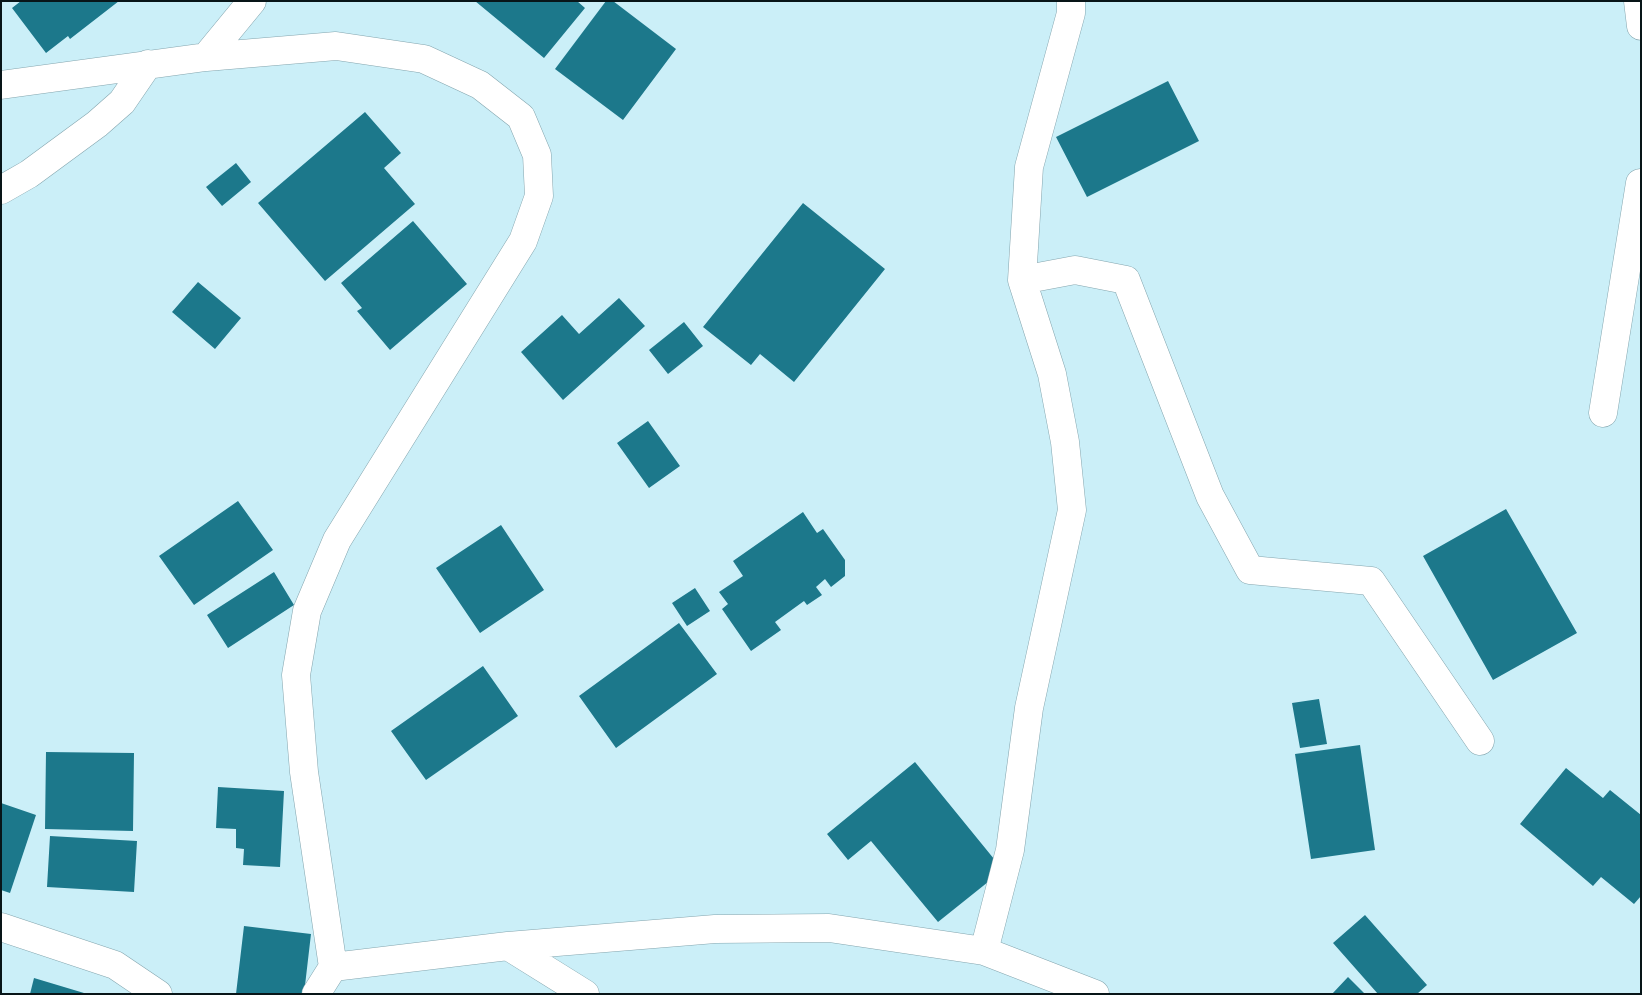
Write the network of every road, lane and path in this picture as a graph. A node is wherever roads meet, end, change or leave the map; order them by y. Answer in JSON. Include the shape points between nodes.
{"nodes":[{"id":1,"x":252,"y":1,"type":"edge"},
{"id":2,"x":1071,"y":1,"type":"edge"},
{"id":3,"x":1638,"y":1,"type":"edge"},
{"id":4,"x":1641,"y":26,"type":"edge"},
{"id":5,"x":206,"y":57,"type":"junction"},
{"id":6,"x":148,"y":64,"type":"junction"},
{"id":7,"x":1,"y":85,"type":"edge"},
{"id":8,"x":1641,"y":179,"type":"edge"},
{"id":9,"x":1640,"y":183,"type":"edge"},
{"id":10,"x":1,"y":190,"type":"edge"},
{"id":11,"x":1641,"y":200,"type":"edge"},
{"id":12,"x":1022,"y":280,"type":"junction"},
{"id":13,"x":1603,"y":413,"type":"dead end"},
{"id":14,"x":1480,"y":741,"type":"dead end"},
{"id":15,"x":1,"y":927,"type":"edge"},
{"id":16,"x":508,"y":946,"type":"junction"},
{"id":17,"x":984,"y":951,"type":"junction"},
{"id":18,"x":333,"y":967,"type":"junction"},
{"id":19,"x":158,"y":994,"type":"edge"},
{"id":20,"x":316,"y":994,"type":"edge"},
{"id":21,"x":335,"y":994,"type":"edge"},
{"id":22,"x":585,"y":994,"type":"edge"},
{"id":23,"x":1095,"y":994,"type":"edge"}],
"edges":[{"from":1,"to":5,"type":"street"},
{"from":2,"to":12,"type":"street","via":[[1071,13],[1029,167]]},
{"from":3,"to":4,"type":"street"},
{"from":5,"to":6,"type":"street"},
{"from":5,"to":18,"type":"street","via":[[336,46],[424,59],[480,85],[521,117],[537,155],[539,196],[523,241],[337,540],[307,611],[296,675],[304,772]]},
{"from":6,"to":7,"type":"street"},
{"from":6,"to":10,"type":"street","via":[[122,102],[29,174]]},
{"from":8,"to":9,"type":"street"},
{"from":9,"to":11,"type":"street"},
{"from":9,"to":13,"type":"street"},
{"from":12,"to":14,"type":"street","via":[[1075,270],[1126,280],[1210,496],[1250,570],[1371,581]]},
{"from":12,"to":17,"type":"street","via":[[1052,374],[1065,442],[1072,510],[1029,708],[1010,850]]},
{"from":15,"to":19,"type":"street","via":[[115,965]]},
{"from":16,"to":17,"type":"street","via":[[714,930],[829,928]]},
{"from":16,"to":18,"type":"street"},
{"from":16,"to":22,"type":"street"},
{"from":17,"to":23,"type":"street"},
{"from":18,"to":20,"type":"street"},
{"from":18,"to":21,"type":"street"}]}
